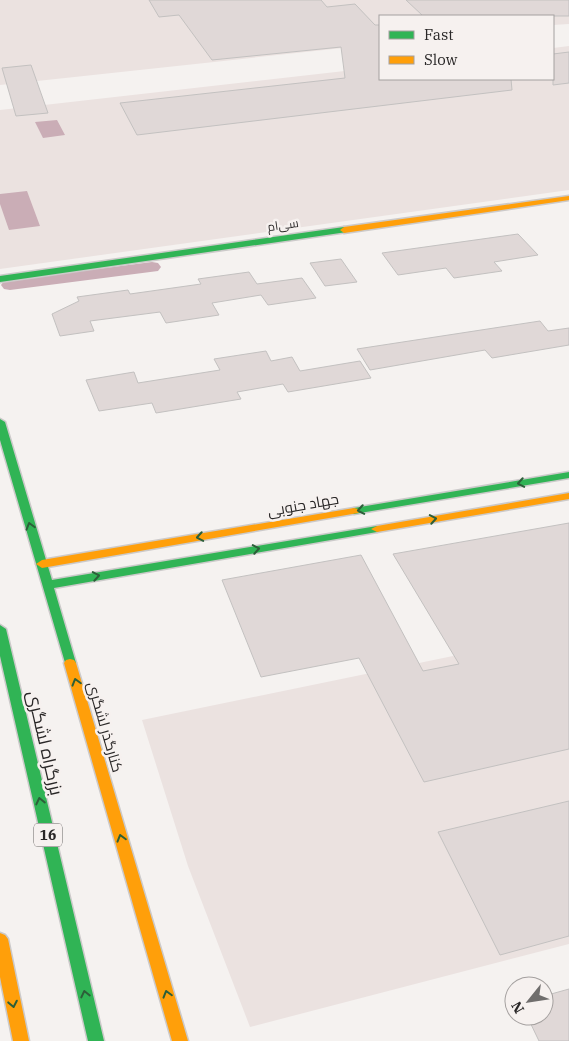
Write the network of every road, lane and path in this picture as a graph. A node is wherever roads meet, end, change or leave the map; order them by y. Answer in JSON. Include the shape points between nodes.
{"nodes":[{"id":1,"x":569,"y":198,"type":"edge"},
{"id":2,"x":0,"y":279,"type":"edge"},
{"id":3,"x":0,"y":422,"type":"edge"},
{"id":4,"x":569,"y":475,"type":"edge"},
{"id":5,"x":569,"y":496,"type":"edge"},
{"id":6,"x":42,"y":564,"type":"junction"},
{"id":7,"x":48,"y":585,"type":"junction"},
{"id":8,"x":0,"y":629,"type":"edge"},
{"id":9,"x":0,"y":939,"type":"edge"},
{"id":10,"x":20,"y":1041,"type":"edge"},
{"id":11,"x":96,"y":1041,"type":"edge"},
{"id":12,"x":180,"y":1041,"type":"edge"}],
"edges":[{"from":1,"to":2,"type":"main road","name":"سی‌ام"},
{"from":6,"to":3,"type":"main road","name":"کنارگذر لشگری","one_way":true},
{"from":4,"to":6,"type":"main road","name":"جهاد جنوبی","one_way":true},
{"from":7,"to":5,"type":"main road","one_way":true},
{"from":6,"to":7,"type":"main road","name":"کنارگذر لشگری"},
{"from":12,"to":7,"type":"main road","name":"کنارگذر لشگری","one_way":true},
{"from":11,"to":8,"type":"main road","name":"بزرگراه لشگری","number":"16","one_way":true},
{"from":9,"to":10,"type":"main road","one_way":true}]}
